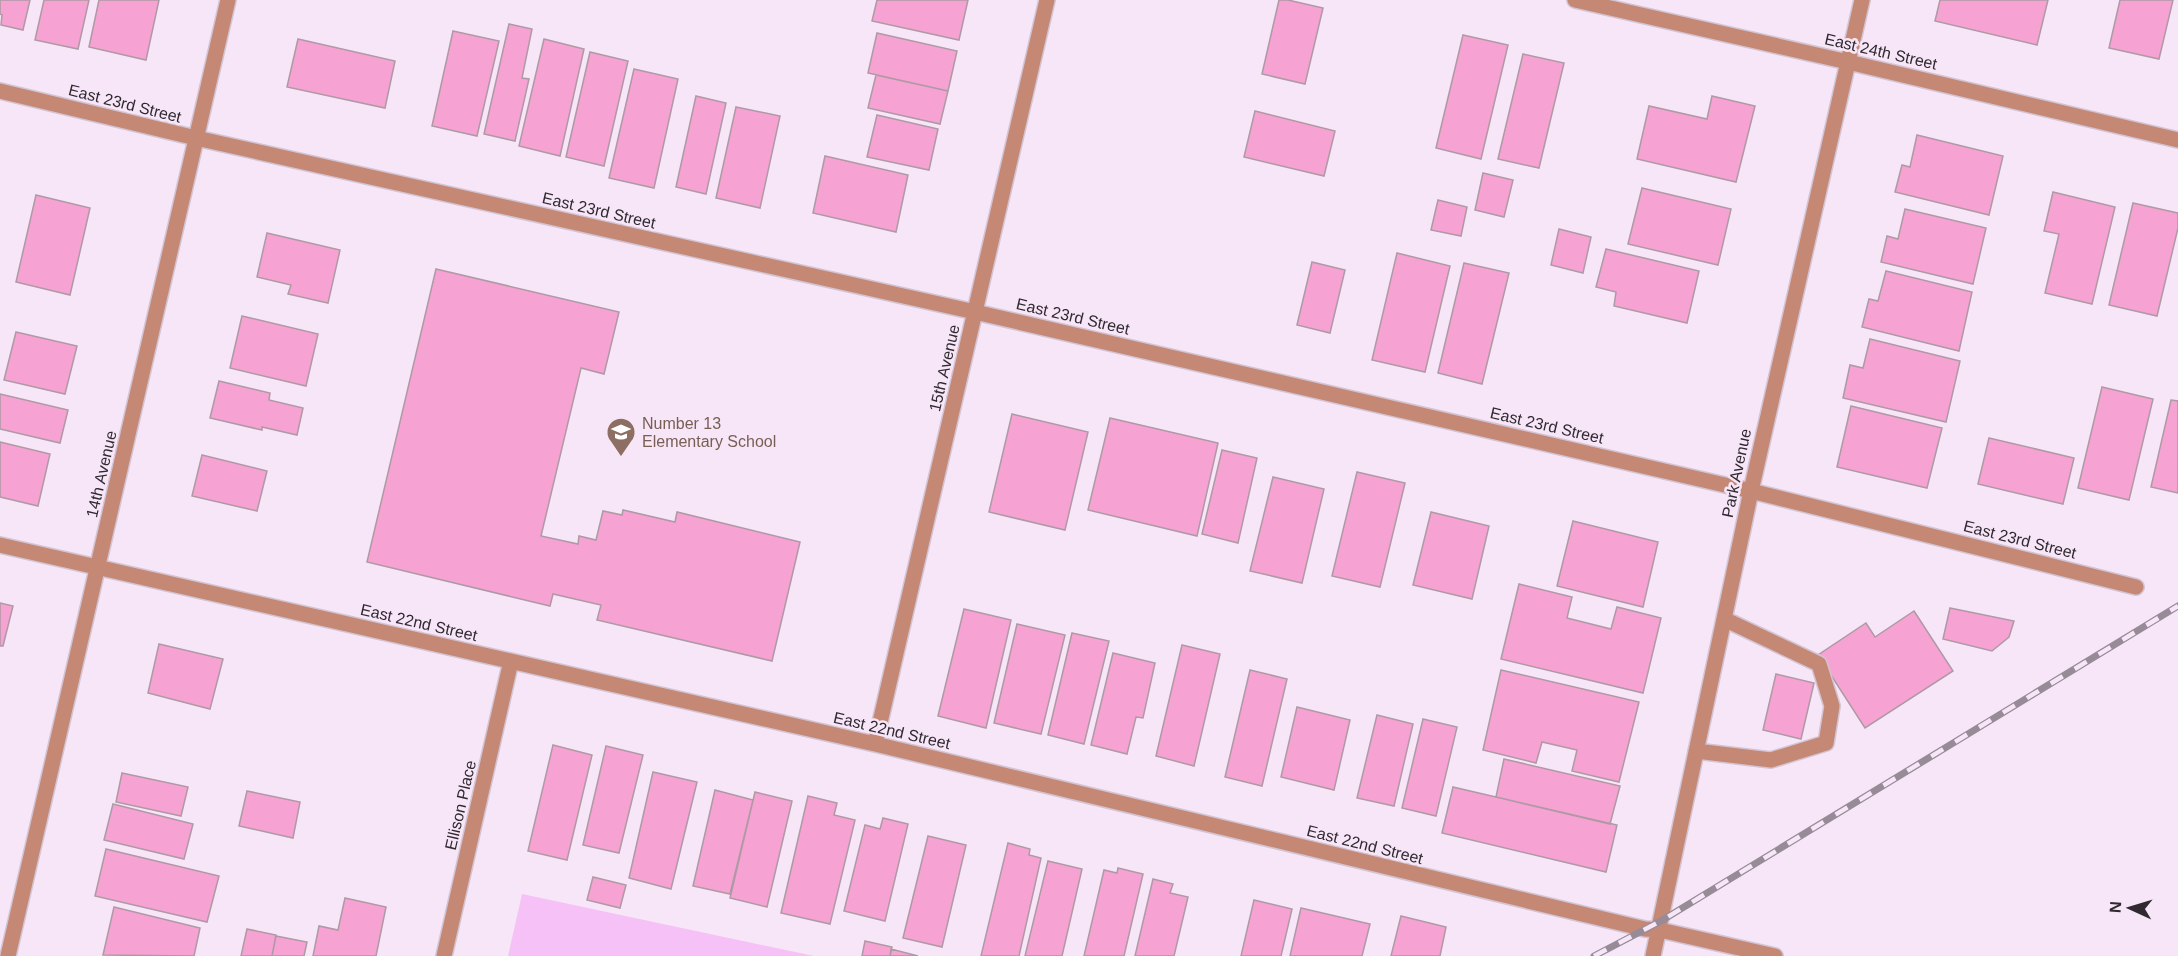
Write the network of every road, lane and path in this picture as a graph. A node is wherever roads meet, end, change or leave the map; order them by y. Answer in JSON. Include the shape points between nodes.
{"nodes":[{"id":1,"x":228,"y":0,"type":"edge"},
{"id":2,"x":1047,"y":0,"type":"edge"},
{"id":3,"x":1575,"y":0,"type":"edge"},
{"id":4,"x":1862,"y":0,"type":"edge"},
{"id":5,"x":1848,"y":62,"type":"junction"},
{"id":6,"x":0,"y":91,"type":"edge"},
{"id":7,"x":196,"y":138,"type":"junction"},
{"id":8,"x":2178,"y":140,"type":"edge"},
{"id":9,"x":975,"y":312,"type":"junction"},
{"id":10,"x":1751,"y":491,"type":"junction"},
{"id":11,"x":0,"y":545,"type":"edge"},
{"id":12,"x":98,"y":567,"type":"junction"},
{"id":13,"x":2136,"y":587,"type":"dead end"},
{"id":14,"x":1724,"y":619,"type":"junction"},
{"id":15,"x":511,"y":662,"type":"junction"},
{"id":16,"x":875,"y":744,"type":"junction"},
{"id":17,"x":1696,"y":751,"type":"junction"},
{"id":18,"x":1660,"y":930,"type":"junction"},
{"id":19,"x":8,"y":956,"type":"edge"},
{"id":20,"x":444,"y":956,"type":"edge"},
{"id":21,"x":1653,"y":956,"type":"edge"},
{"id":22,"x":1775,"y":956,"type":"edge"}],
"edges":[{"from":1,"to":7,"type":"street","name":"14th Avenue"},
{"from":2,"to":9,"type":"street","name":"15th Avenue"},
{"from":3,"to":5,"type":"street","name":"East 24th Street"},
{"from":4,"to":5,"type":"street","name":"Park Avenue"},
{"from":5,"to":8,"type":"street","name":"East 24th Street"},
{"from":5,"to":10,"type":"street","name":"Park Avenue"},
{"from":6,"to":7,"type":"street","name":"East 23rd Street"},
{"from":7,"to":9,"type":"street","name":"East 23rd Street"},
{"from":7,"to":12,"type":"street","name":"14th Avenue"},
{"from":9,"to":10,"type":"street","name":"East 23rd Street"},
{"from":9,"to":16,"type":"street","name":"15th Avenue"},
{"from":10,"to":13,"type":"street","name":"East 23rd Street"},
{"from":10,"to":14,"type":"street","name":"Park Avenue"},
{"from":11,"to":12,"type":"street","name":"East 22nd Street"},
{"from":12,"to":15,"type":"street","name":"East 22nd Street"},
{"from":12,"to":19,"type":"street","name":"14th Avenue"},
{"from":14,"to":17,"type":"street","name":"Park Avenue"},
{"from":14,"to":17,"type":"street","via":[[1819,664],[1832,706],[1826,743],[1771,760]]},
{"from":15,"to":16,"type":"street","name":"East 22nd Street"},
{"from":15,"to":20,"type":"street","name":"Ellison Place"},
{"from":16,"to":18,"type":"street","name":"East 22nd Street","via":[[1633,927]]},
{"from":17,"to":18,"type":"street","name":"Park Avenue"},
{"from":18,"to":21,"type":"street","name":"Park Avenue"},
{"from":18,"to":22,"type":"street","name":"East 22nd Street"}]}
